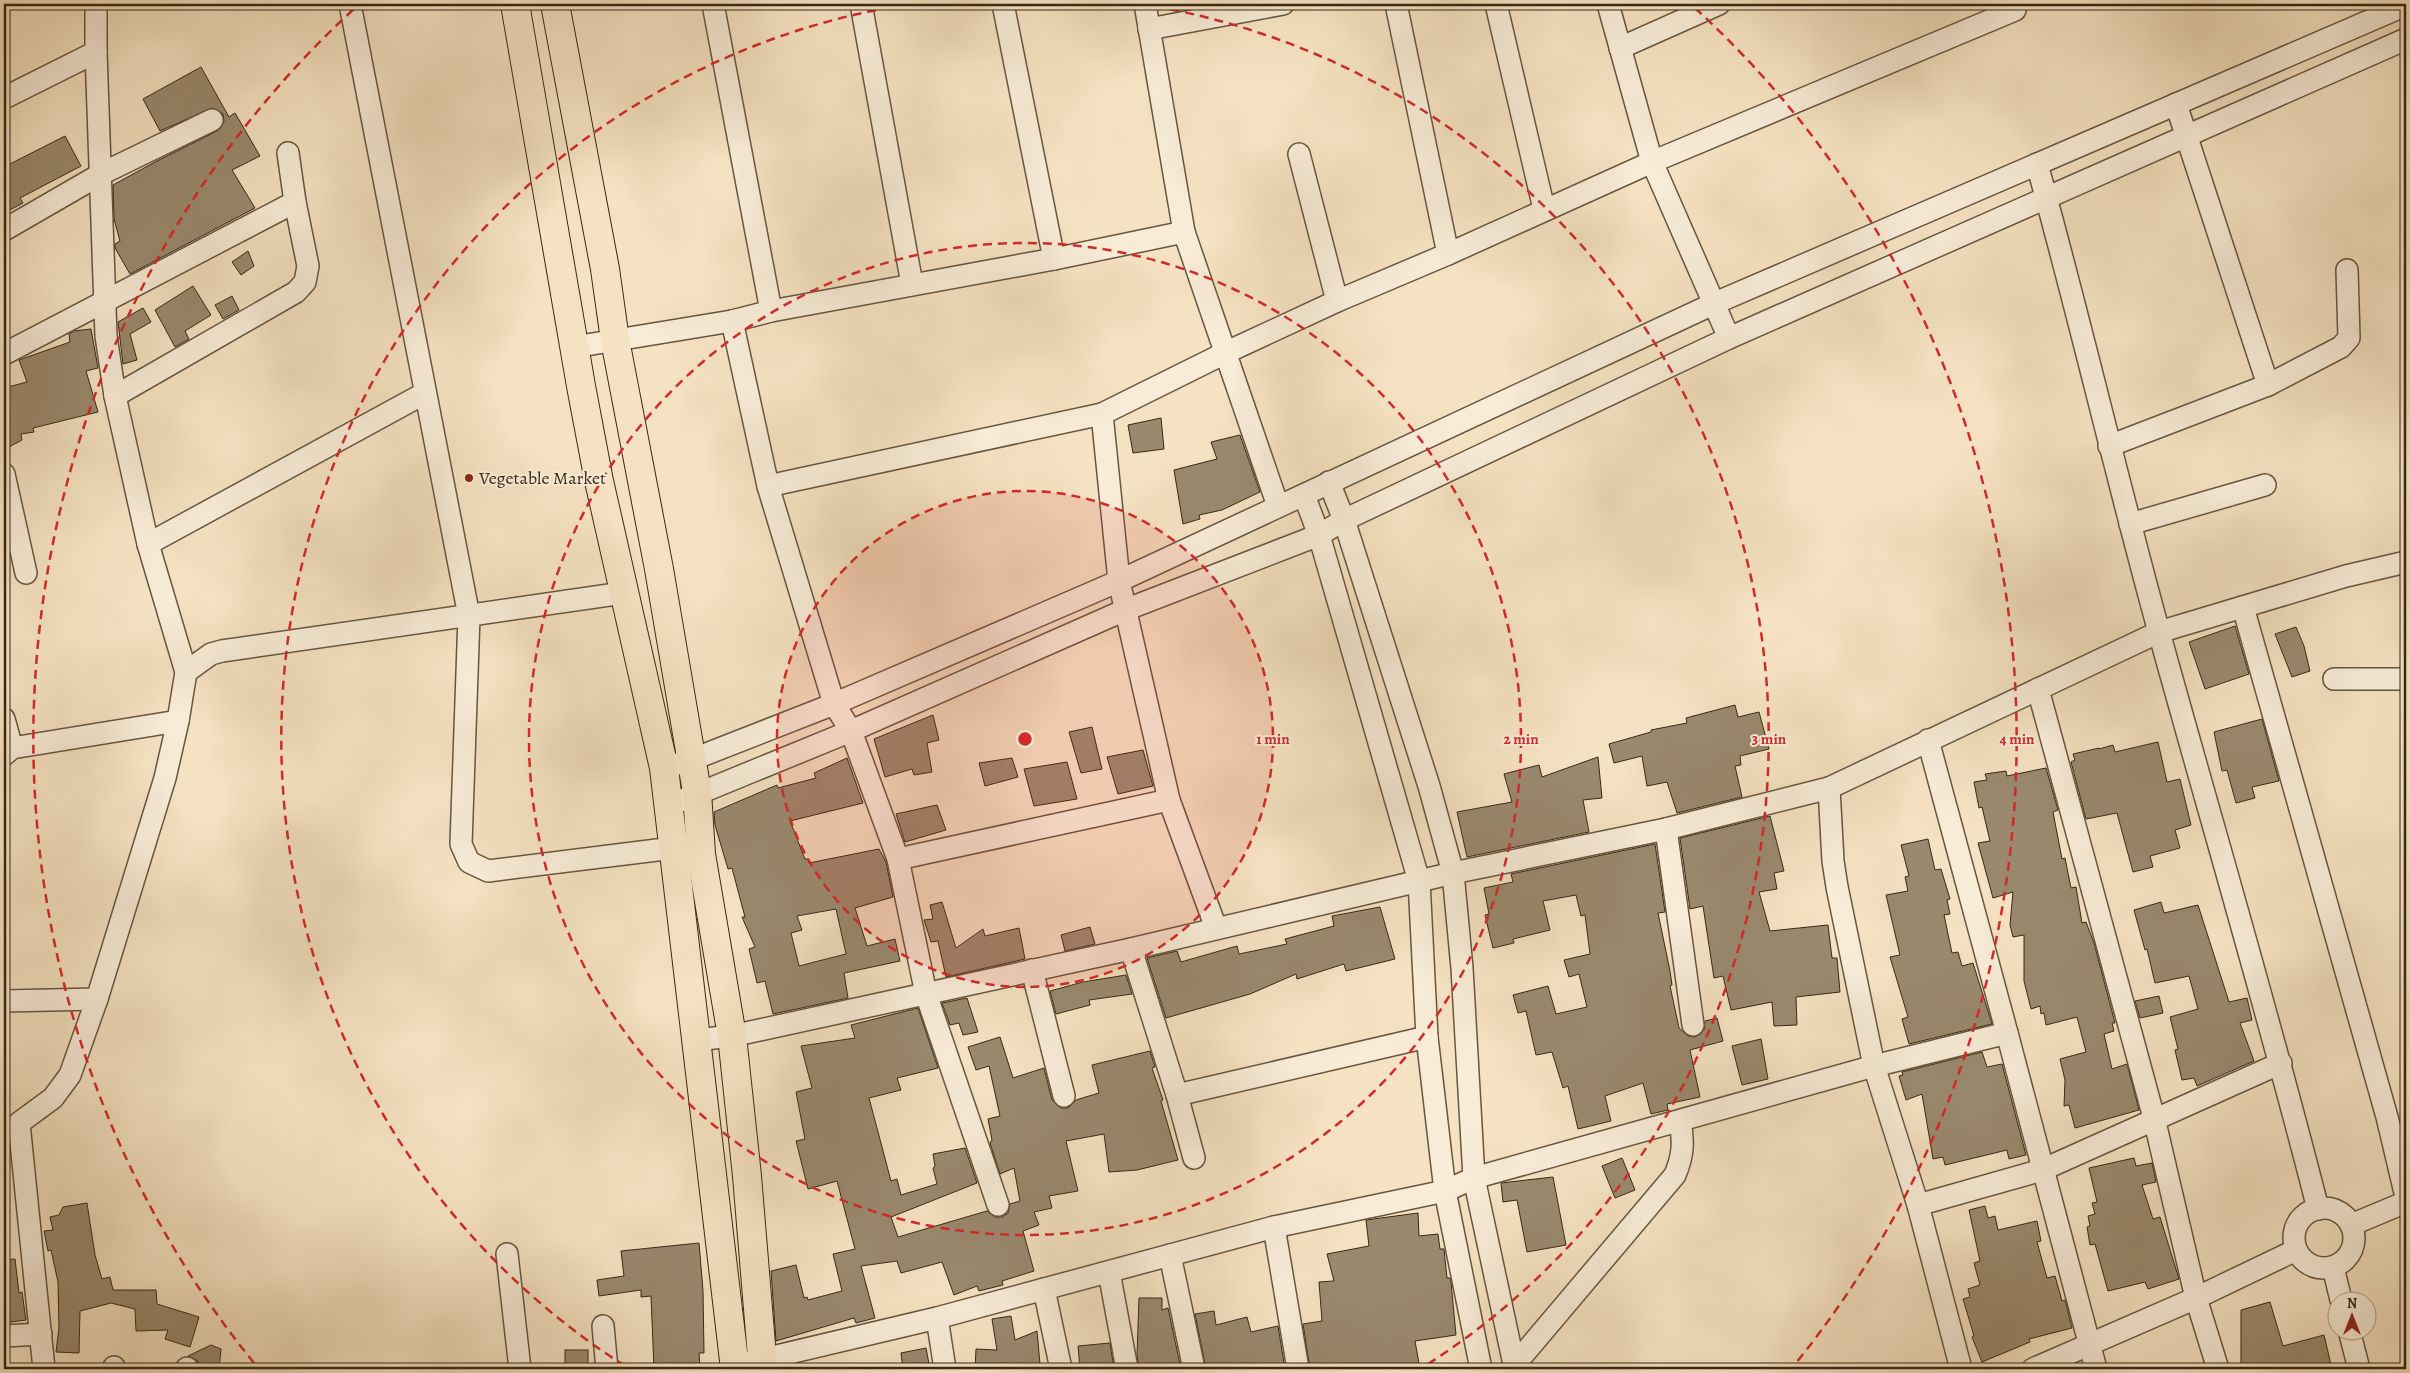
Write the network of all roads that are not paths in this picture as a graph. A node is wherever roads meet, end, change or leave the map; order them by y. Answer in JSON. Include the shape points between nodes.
{"nodes":[{"id":1,"x":96,"y":4,"type":"edge"},
{"id":2,"x":350,"y":4,"type":"edge"},
{"id":3,"x":515,"y":4,"type":"edge"},
{"id":4,"x":555,"y":4,"type":"edge"},
{"id":5,"x":712,"y":4,"type":"edge"},
{"id":6,"x":860,"y":4,"type":"edge"},
{"id":7,"x":1003,"y":4,"type":"edge"},
{"id":8,"x":1145,"y":4,"type":"edge"},
{"id":9,"x":1283,"y":4,"type":"edge"},
{"id":10,"x":1396,"y":4,"type":"edge"},
{"id":11,"x":1496,"y":4,"type":"edge"},
{"id":12,"x":1608,"y":4,"type":"edge"},
{"id":13,"x":1719,"y":4,"type":"edge"},
{"id":14,"x":2406,"y":5,"type":"edge"},
{"id":15,"x":2015,"y":10,"type":"dead end"},
{"id":16,"x":1149,"y":30,"type":"junction"},
{"id":17,"x":2406,"y":39,"type":"edge"},
{"id":18,"x":1620,"y":48,"type":"junction"},
{"id":19,"x":96,"y":52,"type":"junction"},
{"id":20,"x":4,"y":98,"type":"edge"},
{"id":21,"x":2176,"y":104,"type":"junction"},
{"id":22,"x":212,"y":120,"type":"dead end"},
{"id":23,"x":2186,"y":136,"type":"junction"},
{"id":24,"x":288,"y":153,"type":"dead end"},
{"id":25,"x":1299,"y":154,"type":"dead end"},
{"id":26,"x":1652,"y":162,"type":"junction"},
{"id":27,"x":2037,"y":164,"type":"junction"},
{"id":28,"x":101,"y":174,"type":"junction"},
{"id":29,"x":2047,"y":198,"type":"junction"},
{"id":30,"x":295,"y":202,"type":"junction"},
{"id":31,"x":1544,"y":209,"type":"junction"},
{"id":32,"x":4,"y":230,"type":"edge"},
{"id":33,"x":1184,"y":232,"type":"junction"},
{"id":34,"x":1448,"y":254,"type":"junction"},
{"id":35,"x":1054,"y":259,"type":"junction"},
{"id":36,"x":2347,"y":270,"type":"dead end"},
{"id":37,"x":912,"y":284,"type":"junction"},
{"id":38,"x":1337,"y":300,"type":"junction"},
{"id":39,"x":106,"y":302,"type":"junction"},
{"id":40,"x":1713,"y":304,"type":"junction"},
{"id":41,"x":771,"y":311,"type":"junction"},
{"id":42,"x":732,"y":321,"type":"junction"},
{"id":43,"x":1729,"y":338,"type":"junction"},
{"id":44,"x":615,"y":340,"type":"junction"},
{"id":45,"x":574,"y":346,"type":"junction"},
{"id":46,"x":1225,"y":353,"type":"junction"},
{"id":47,"x":4,"y":354,"type":"edge"},
{"id":48,"x":2268,"y":385,"type":"junction"},
{"id":49,"x":425,"y":393,"type":"junction"},
{"id":50,"x":115,"y":396,"type":"junction"},
{"id":51,"x":1102,"y":414,"type":"junction"},
{"id":52,"x":2109,"y":446,"type":"junction"},
{"id":53,"x":4,"y":474,"type":"edge"},
{"id":54,"x":1329,"y":482,"type":"junction"},
{"id":55,"x":768,"y":486,"type":"junction"},
{"id":56,"x":2265,"y":486,"type":"dead end"},
{"id":57,"x":1304,"y":495,"type":"junction"},
{"id":58,"x":1278,"y":506,"type":"junction"},
{"id":59,"x":1344,"y":520,"type":"junction"},
{"id":60,"x":2130,"y":524,"type":"junction"},
{"id":61,"x":1319,"y":535,"type":"junction"},
{"id":62,"x":148,"y":544,"type":"junction"},
{"id":63,"x":2406,"y":562,"type":"edge"},
{"id":64,"x":26,"y":573,"type":"dead end"},
{"id":65,"x":1119,"y":581,"type":"junction"},
{"id":66,"x":623,"y":593,"type":"junction"},
{"id":67,"x":2243,"y":607,"type":"junction"},
{"id":68,"x":1125,"y":610,"type":"junction"},
{"id":69,"x":469,"y":616,"type":"junction"},
{"id":70,"x":2159,"y":632,"type":"junction"},
{"id":71,"x":186,"y":672,"type":"junction"},
{"id":72,"x":2334,"y":679,"type":"dead end"},
{"id":73,"x":2406,"y":679,"type":"edge"},
{"id":74,"x":2038,"y":689,"type":"junction"},
{"id":75,"x":834,"y":704,"type":"junction"},
{"id":76,"x":4,"y":719,"type":"edge"},
{"id":77,"x":178,"y":721,"type":"junction"},
{"id":78,"x":851,"y":732,"type":"junction"},
{"id":79,"x":1928,"y":740,"type":"junction"},
{"id":80,"x":8,"y":751,"type":"edge"},
{"id":81,"x":691,"y":760,"type":"junction"},
{"id":82,"x":664,"y":768,"type":"junction"},
{"id":83,"x":1829,"y":788,"type":"junction"},
{"id":84,"x":697,"y":792,"type":"junction"},
{"id":85,"x":1170,"y":800,"type":"junction"},
{"id":86,"x":668,"y":806,"type":"junction"},
{"id":87,"x":1666,"y":829,"type":"junction"},
{"id":88,"x":673,"y":848,"type":"junction"},
{"id":89,"x":898,"y":859,"type":"junction"},
{"id":90,"x":1453,"y":873,"type":"junction"},
{"id":91,"x":1420,"y":881,"type":"junction"},
{"id":92,"x":1216,"y":928,"type":"junction"},
{"id":93,"x":1131,"y":949,"type":"junction"},
{"id":94,"x":1032,"y":970,"type":"junction"},
{"id":95,"x":926,"y":994,"type":"junction"},
{"id":96,"x":97,"y":999,"type":"junction"},
{"id":97,"x":4,"y":1000,"type":"edge"},
{"id":98,"x":1694,"y":1024,"type":"dead end"},
{"id":99,"x":2007,"y":1033,"type":"junction"},
{"id":100,"x":732,"y":1036,"type":"junction"},
{"id":101,"x":1426,"y":1037,"type":"junction"},
{"id":102,"x":696,"y":1040,"type":"junction"},
{"id":103,"x":2281,"y":1063,"type":"junction"},
{"id":104,"x":1874,"y":1066,"type":"junction"},
{"id":105,"x":1177,"y":1095,"type":"junction"},
{"id":106,"x":1064,"y":1096,"type":"dead end"},
{"id":107,"x":2154,"y":1118,"type":"junction"},
{"id":108,"x":1680,"y":1121,"type":"junction"},
{"id":109,"x":12,"y":1123,"type":"edge"},
{"id":110,"x":1194,"y":1158,"type":"dead end"},
{"id":111,"x":2042,"y":1170,"type":"junction"},
{"id":112,"x":1474,"y":1178,"type":"junction"},
{"id":113,"x":1445,"y":1191,"type":"junction"},
{"id":114,"x":2406,"y":1197,"type":"edge"},
{"id":115,"x":2406,"y":1202,"type":"edge"},
{"id":116,"x":998,"y":1205,"type":"dead end"},
{"id":117,"x":1918,"y":1205,"type":"junction"},
{"id":118,"x":2318,"y":1209,"type":"junction"},
{"id":119,"x":2351,"y":1225,"type":"junction"},
{"id":120,"x":1274,"y":1227,"type":"junction"},
{"id":121,"x":2296,"y":1250,"type":"junction"},
{"id":122,"x":507,"y":1254,"type":"dead end"},
{"id":123,"x":1170,"y":1255,"type":"junction"},
{"id":124,"x":2333,"y":1267,"type":"junction"},
{"id":125,"x":1109,"y":1272,"type":"junction"},
{"id":126,"x":1044,"y":1289,"type":"junction"},
{"id":127,"x":2339,"y":1290,"type":"edge"},
{"id":128,"x":2196,"y":1298,"type":"junction"},
{"id":129,"x":937,"y":1318,"type":"junction"},
{"id":130,"x":603,"y":1326,"type":"dead end"},
{"id":131,"x":41,"y":1334,"type":"junction"},
{"id":132,"x":4,"y":1336,"type":"edge"},
{"id":133,"x":2352,"y":1340,"type":"edge"},
{"id":134,"x":2090,"y":1344,"type":"junction"},
{"id":135,"x":762,"y":1365,"type":"edge"},
{"id":136,"x":735,"y":1368,"type":"edge"},
{"id":137,"x":1513,"y":1368,"type":"edge"},
{"id":138,"x":44,"y":1369,"type":"edge"},
{"id":139,"x":520,"y":1369,"type":"edge"},
{"id":140,"x":607,"y":1369,"type":"edge"},
{"id":141,"x":946,"y":1369,"type":"edge"},
{"id":142,"x":1061,"y":1369,"type":"edge"},
{"id":143,"x":1127,"y":1369,"type":"edge"},
{"id":144,"x":1194,"y":1369,"type":"edge"},
{"id":145,"x":1298,"y":1369,"type":"edge"},
{"id":146,"x":1481,"y":1369,"type":"edge"},
{"id":147,"x":1961,"y":1369,"type":"edge"},
{"id":148,"x":2033,"y":1369,"type":"edge"},
{"id":149,"x":2096,"y":1369,"type":"edge"},
{"id":150,"x":2218,"y":1369,"type":"edge"},
{"id":151,"x":2359,"y":1369,"type":"edge"}],
"edges":[{"from":1,"to":19,"type":"street"},
{"from":2,"to":49,"type":"street"},
{"from":3,"to":45,"type":"main road"},
{"from":4,"to":44,"type":"main road","via":[[605,269]]},
{"from":5,"to":41,"type":"street"},
{"from":6,"to":37,"type":"street"},
{"from":7,"to":35,"type":"street"},
{"from":8,"to":16,"type":"street"},
{"from":9,"to":16,"type":"street"},
{"from":10,"to":34,"type":"street"},
{"from":11,"to":31,"type":"street"},
{"from":12,"to":18,"type":"street"},
{"from":13,"to":18,"type":"street"},
{"from":14,"to":21,"type":"street"},
{"from":15,"to":26,"type":"street"},
{"from":16,"to":33,"type":"street"},
{"from":17,"to":23,"type":"street"},
{"from":18,"to":26,"type":"street"},
{"from":19,"to":20,"type":"street"},
{"from":19,"to":28,"type":"street"},
{"from":21,"to":23,"type":"street"},
{"from":21,"to":27,"type":"street"},
{"from":22,"to":28,"type":"street"},
{"from":23,"to":29,"type":"street"},
{"from":23,"to":48,"type":"street"},
{"from":24,"to":30,"type":"street"},
{"from":25,"to":38,"type":"street"},
{"from":26,"to":31,"type":"street"},
{"from":26,"to":40,"type":"street"},
{"from":27,"to":29,"type":"street"},
{"from":27,"to":40,"type":"street"},
{"from":28,"to":32,"type":"street"},
{"from":28,"to":39,"type":"street"},
{"from":29,"to":43,"type":"street"},
{"from":29,"to":52,"type":"street"},
{"from":30,"to":39,"type":"street"},
{"from":30,"to":50,"type":"street","via":[[308,266],[305,282],[296,292]]},
{"from":31,"to":34,"type":"street"},
{"from":33,"to":35,"type":"street"},
{"from":33,"to":46,"type":"street"},
{"from":34,"to":38,"type":"street"},
{"from":35,"to":37,"type":"street"},
{"from":36,"to":48,"type":"street","via":[[2349,338],[2341,347]]},
{"from":37,"to":41,"type":"street"},
{"from":38,"to":46,"type":"street"},
{"from":39,"to":47,"type":"street"},
{"from":39,"to":50,"type":"street","via":[[106,336]]},
{"from":40,"to":43,"type":"street"},
{"from":40,"to":54,"type":"street"},
{"from":41,"to":42,"type":"street"},
{"from":42,"to":44,"type":"street"},
{"from":42,"to":55,"type":"street"},
{"from":43,"to":59,"type":"street"},
{"from":44,"to":45,"type":"street"},
{"from":44,"to":81,"type":"main road","via":[[660,569]]},
{"from":45,"to":66,"type":"main road"},
{"from":46,"to":51,"type":"street"},
{"from":46,"to":58,"type":"street"},
{"from":48,"to":52,"type":"street"},
{"from":49,"to":62,"type":"street"},
{"from":49,"to":69,"type":"street"},
{"from":50,"to":62,"type":"street"},
{"from":51,"to":55,"type":"street"},
{"from":51,"to":65,"type":"street"},
{"from":52,"to":60,"type":"street"},
{"from":53,"to":64,"type":"street"},
{"from":54,"to":57,"type":"street"},
{"from":54,"to":59,"type":"street"},
{"from":55,"to":75,"type":"street"},
{"from":56,"to":60,"type":"street"},
{"from":57,"to":58,"type":"street"},
{"from":57,"to":61,"type":"street"},
{"from":58,"to":65,"type":"street"},
{"from":59,"to":61,"type":"street"},
{"from":59,"to":90,"type":"street","via":[[1429,786]]},
{"from":60,"to":70,"type":"street"},
{"from":61,"to":68,"type":"street"},
{"from":61,"to":91,"type":"street"},
{"from":62,"to":71,"type":"street"},
{"from":63,"to":67,"type":"street"},
{"from":65,"to":68,"type":"street"},
{"from":65,"to":75,"type":"street"},
{"from":66,"to":69,"type":"street"},
{"from":66,"to":82,"type":"main road"},
{"from":67,"to":70,"type":"street"},
{"from":67,"to":114,"type":"street"},
{"from":68,"to":78,"type":"street"},
{"from":68,"to":85,"type":"street"},
{"from":69,"to":71,"type":"street","via":[[222,651],[211,654]]},
{"from":69,"to":88,"type":"street","via":[[461,844],[469,862],[488,871]]},
{"from":70,"to":74,"type":"street"},
{"from":70,"to":103,"type":"street"},
{"from":71,"to":77,"type":"street"},
{"from":72,"to":73,"type":"street"},
{"from":74,"to":79,"type":"street"},
{"from":74,"to":107,"type":"street"},
{"from":75,"to":78,"type":"street"},
{"from":75,"to":81,"type":"street"},
{"from":76,"to":80,"type":"street"},
{"from":77,"to":80,"type":"street"},
{"from":77,"to":96,"type":"street","via":[[165,778]]},
{"from":78,"to":84,"type":"street"},
{"from":78,"to":89,"type":"street"},
{"from":79,"to":83,"type":"street"},
{"from":79,"to":99,"type":"street"},
{"from":81,"to":82,"type":"street"},
{"from":81,"to":84,"type":"main road"},
{"from":82,"to":86,"type":"main road"},
{"from":83,"to":87,"type":"street"},
{"from":83,"to":104,"type":"street","via":[[1837,887]]},
{"from":84,"to":86,"type":"street"},
{"from":84,"to":100,"type":"main road","via":[[701,854]]},
{"from":85,"to":89,"type":"street"},
{"from":85,"to":92,"type":"street"},
{"from":86,"to":88,"type":"main road"},
{"from":87,"to":90,"type":"street"},
{"from":87,"to":98,"type":"street"},
{"from":88,"to":102,"type":"main road"},
{"from":89,"to":95,"type":"street"},
{"from":90,"to":91,"type":"street"},
{"from":90,"to":112,"type":"street"},
{"from":91,"to":92,"type":"street"},
{"from":91,"to":101,"type":"street"},
{"from":92,"to":93,"type":"street"},
{"from":93,"to":94,"type":"street"},
{"from":93,"to":105,"type":"street"},
{"from":94,"to":95,"type":"street"},
{"from":94,"to":106,"type":"street"},
{"from":95,"to":100,"type":"street"},
{"from":95,"to":116,"type":"street"},
{"from":96,"to":97,"type":"street"},
{"from":96,"to":109,"type":"street","via":[[70,1075],[53,1098]]},
{"from":99,"to":104,"type":"street"},
{"from":99,"to":111,"type":"street"},
{"from":100,"to":102,"type":"street"},
{"from":100,"to":135,"type":"main road"},
{"from":101,"to":105,"type":"street"},
{"from":101,"to":113,"type":"street"},
{"from":102,"to":136,"type":"main road"},
{"from":103,"to":107,"type":"street"},
{"from":103,"to":118,"type":"street"},
{"from":104,"to":108,"type":"street"},
{"from":104,"to":117,"type":"street"},
{"from":105,"to":110,"type":"street"},
{"from":107,"to":111,"type":"street"},
{"from":107,"to":128,"type":"street"},
{"from":108,"to":112,"type":"street"},
{"from":108,"to":137,"type":"street","via":[[1684,1142],[1682,1159],[1675,1175]]},
{"from":109,"to":131,"type":"street"},
{"from":111,"to":117,"type":"street"},
{"from":111,"to":134,"type":"street"},
{"from":112,"to":113,"type":"street"},
{"from":112,"to":137,"type":"street"},
{"from":113,"to":120,"type":"street"},
{"from":113,"to":146,"type":"street"},
{"from":115,"to":119,"type":"street"},
{"from":117,"to":147,"type":"street"},
{"from":118,"to":119,"type":"street","via":[[2337,1211]]},
{"from":118,"to":121,"type":"street","via":[[2308,1212],[2296,1227]]},
{"from":119,"to":124,"type":"street","via":[[2354,1244],[2350,1254]]},
{"from":120,"to":123,"type":"street"},
{"from":120,"to":145,"type":"street"},
{"from":121,"to":124,"type":"street","via":[[2306,1263],[2315,1267]]},
{"from":121,"to":128,"type":"street"},
{"from":122,"to":139,"type":"street"},
{"from":123,"to":125,"type":"street"},
{"from":123,"to":144,"type":"street"},
{"from":124,"to":127,"type":"street"},
{"from":125,"to":126,"type":"street"},
{"from":125,"to":143,"type":"street"},
{"from":126,"to":129,"type":"street"},
{"from":126,"to":142,"type":"street"},
{"from":128,"to":134,"type":"street"},
{"from":128,"to":150,"type":"street"},
{"from":129,"to":135,"type":"street"},
{"from":129,"to":141,"type":"street"},
{"from":130,"to":140,"type":"street"},
{"from":131,"to":132,"type":"street"},
{"from":131,"to":138,"type":"street"},
{"from":133,"to":151,"type":"street"},
{"from":134,"to":148,"type":"street"},
{"from":134,"to":149,"type":"street"},
{"from":135,"to":136,"type":"street"}]}
